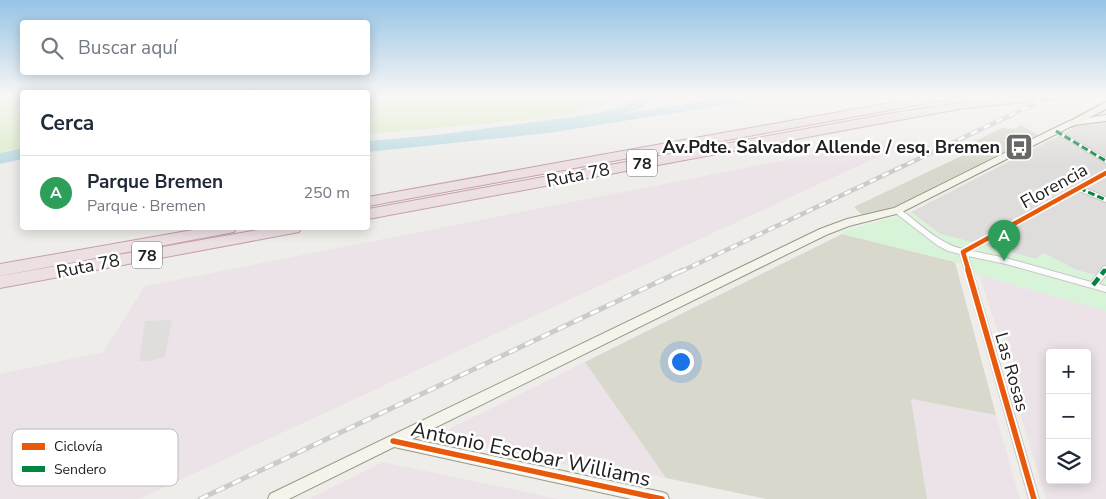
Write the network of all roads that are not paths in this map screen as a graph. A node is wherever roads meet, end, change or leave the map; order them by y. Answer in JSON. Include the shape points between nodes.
{"nodes":[{"id":1,"x":817,"y":119,"type":"edge"},
{"id":2,"x":881,"y":119,"type":"edge"},
{"id":3,"x":1079,"y":119,"type":"edge"},
{"id":4,"x":1097,"y":119,"type":"edge"},
{"id":5,"x":1072,"y":123,"type":"junction"},
{"id":6,"x":1056,"y":131,"type":"junction"},
{"id":7,"x":1106,"y":161,"type":"edge"},
{"id":8,"x":1106,"y":173,"type":"edge"},
{"id":9,"x":1079,"y":188,"type":"junction"},
{"id":10,"x":1106,"y":200,"type":"edge"},
{"id":11,"x":370,"y":202,"type":"edge"},
{"id":12,"x":897,"y":211,"type":"junction"},
{"id":13,"x":370,"y":214,"type":"edge"},
{"id":14,"x":218,"y":230,"type":"edge"},
{"id":15,"x":283,"y":230,"type":"edge"},
{"id":16,"x":963,"y":252,"type":"junction"},
{"id":17,"x":1106,"y":269,"type":"edge"},
{"id":18,"x":0,"y":270,"type":"edge"},
{"id":19,"x":0,"y":282,"type":"edge"},
{"id":20,"x":1093,"y":285,"type":"junction"},
{"id":21,"x":1106,"y":289,"type":"edge"},
{"id":22,"x":393,"y":441,"type":"junction"},
{"id":23,"x":275,"y":499,"type":"edge"},
{"id":24,"x":662,"y":499,"type":"edge"},
{"id":25,"x":1034,"y":499,"type":"edge"}],
"edges":[{"from":1,"to":11,"type":"highway","name":"Ruta 78","number":"78"},
{"from":2,"to":13,"type":"highway","name":"Ruta 78","number":"78"},
{"from":3,"to":5,"type":"main road"},
{"from":4,"to":5,"type":"main road"},
{"from":5,"to":6,"type":"main road"},
{"from":6,"to":7,"type":"street"},
{"from":6,"to":12,"type":"main road"},
{"from":8,"to":9,"type":"street","name":"Florencia"},
{"from":9,"to":10,"type":"street"},
{"from":9,"to":16,"type":"street","name":"Florencia"},
{"from":12,"to":16,"type":"street","via":[[940,243]]},
{"from":12,"to":22,"type":"main road","via":[[830,228]]},
{"from":14,"to":18,"type":"highway","name":"Ruta 78","number":"78"},
{"from":15,"to":19,"type":"highway","name":"Ruta 78","number":"78"},
{"from":16,"to":20,"type":"street"},
{"from":16,"to":25,"type":"street","name":"Las Rosas"},
{"from":17,"to":20,"type":"street"},
{"from":20,"to":21,"type":"street"},
{"from":22,"to":23,"type":"main road"},
{"from":22,"to":24,"type":"main road","name":"Antonio Escobar Williams"}]}
